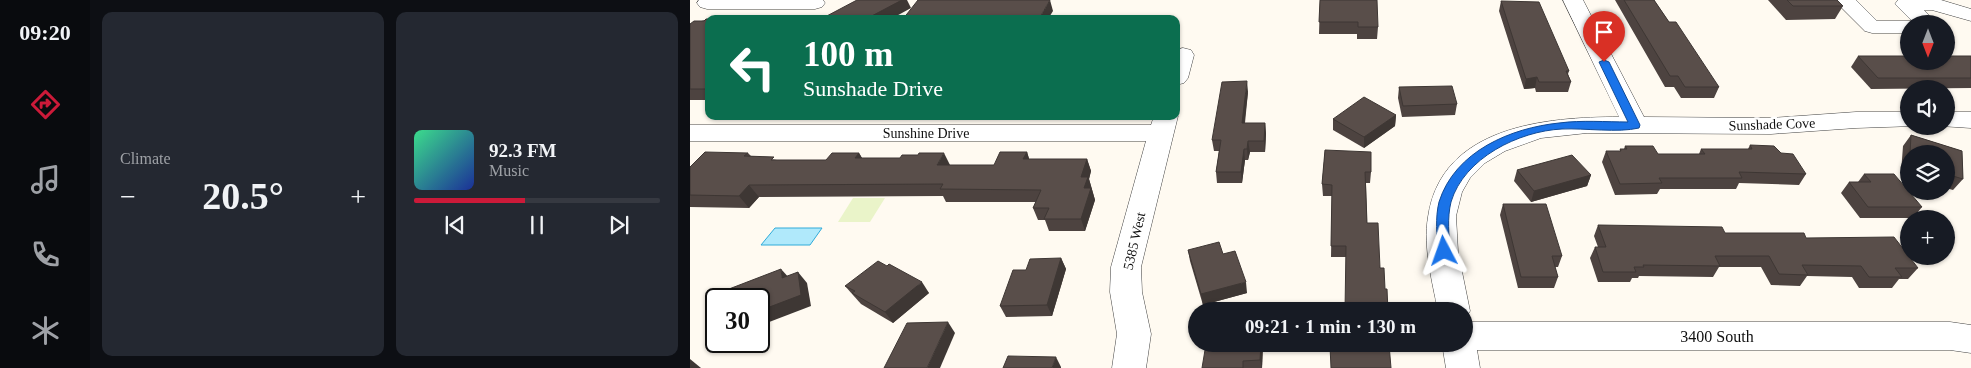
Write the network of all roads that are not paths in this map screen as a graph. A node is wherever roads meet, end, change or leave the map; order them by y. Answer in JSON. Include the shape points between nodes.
{"nodes":[{"id":1,"x":1573,"y":0,"type":"edge"},
{"id":2,"x":1844,"y":0,"type":"edge"},
{"id":3,"x":709,"y":2,"type":"edge"},
{"id":4,"x":1903,"y":2,"type":"edge"},
{"id":5,"x":1930,"y":2,"type":"edge"},
{"id":6,"x":816,"y":3,"type":"dead end"},
{"id":7,"x":690,"y":15,"type":"edge"},
{"id":8,"x":1917,"y":15,"type":"edge"},
{"id":9,"x":1971,"y":15,"type":"edge"},
{"id":10,"x":1900,"y":27,"type":"edge"},
{"id":11,"x":1183,"y":55,"type":"dead end"},
{"id":12,"x":1180,"y":65,"type":"edge"},
{"id":13,"x":1900,"y":120,"type":"edge"},
{"id":14,"x":1955,"y":120,"type":"edge"},
{"id":15,"x":1971,"y":120,"type":"edge"},
{"id":16,"x":1164,"y":124,"type":"edge"},
{"id":17,"x":1635,"y":125,"type":"junction"},
{"id":18,"x":690,"y":133,"type":"edge"},
{"id":19,"x":1452,"y":302,"type":"edge"},
{"id":20,"x":1473,"y":336,"type":"edge"},
{"id":21,"x":1971,"y":338,"type":"edge"},
{"id":22,"x":1460,"y":352,"type":"edge"},
{"id":23,"x":1129,"y":368,"type":"edge"},
{"id":24,"x":1463,"y":368,"type":"edge"}],
"edges":[{"from":1,"to":17,"type":"street"},
{"from":2,"to":10,"type":"street","via":[[1872,27]]},
{"from":3,"to":6,"type":"street"},
{"from":3,"to":7,"type":"street"},
{"from":4,"to":5,"type":"street"},
{"from":4,"to":8,"type":"street"},
{"from":5,"to":9,"type":"street"},
{"from":11,"to":12,"type":"street"},
{"from":13,"to":17,"type":"street","name":"Sunshade Cove","via":[[1846,120],[1771,126]]},
{"from":14,"to":15,"type":"street"},
{"from":16,"to":18,"type":"street","name":"Sunshine Drive"},
{"from":16,"to":23,"type":"street","name":"5385 West","via":[[1126,267],[1126,292],[1134,334]]},
{"from":17,"to":19,"type":"street","name":"Sunshade Cove","via":[[1561,126],[1537,130],[1494,145],[1473,158],[1452,185],[1442,216]]},
{"from":20,"to":21,"type":"street","name":"3400 South"},
{"from":22,"to":24,"type":"street"}]}
